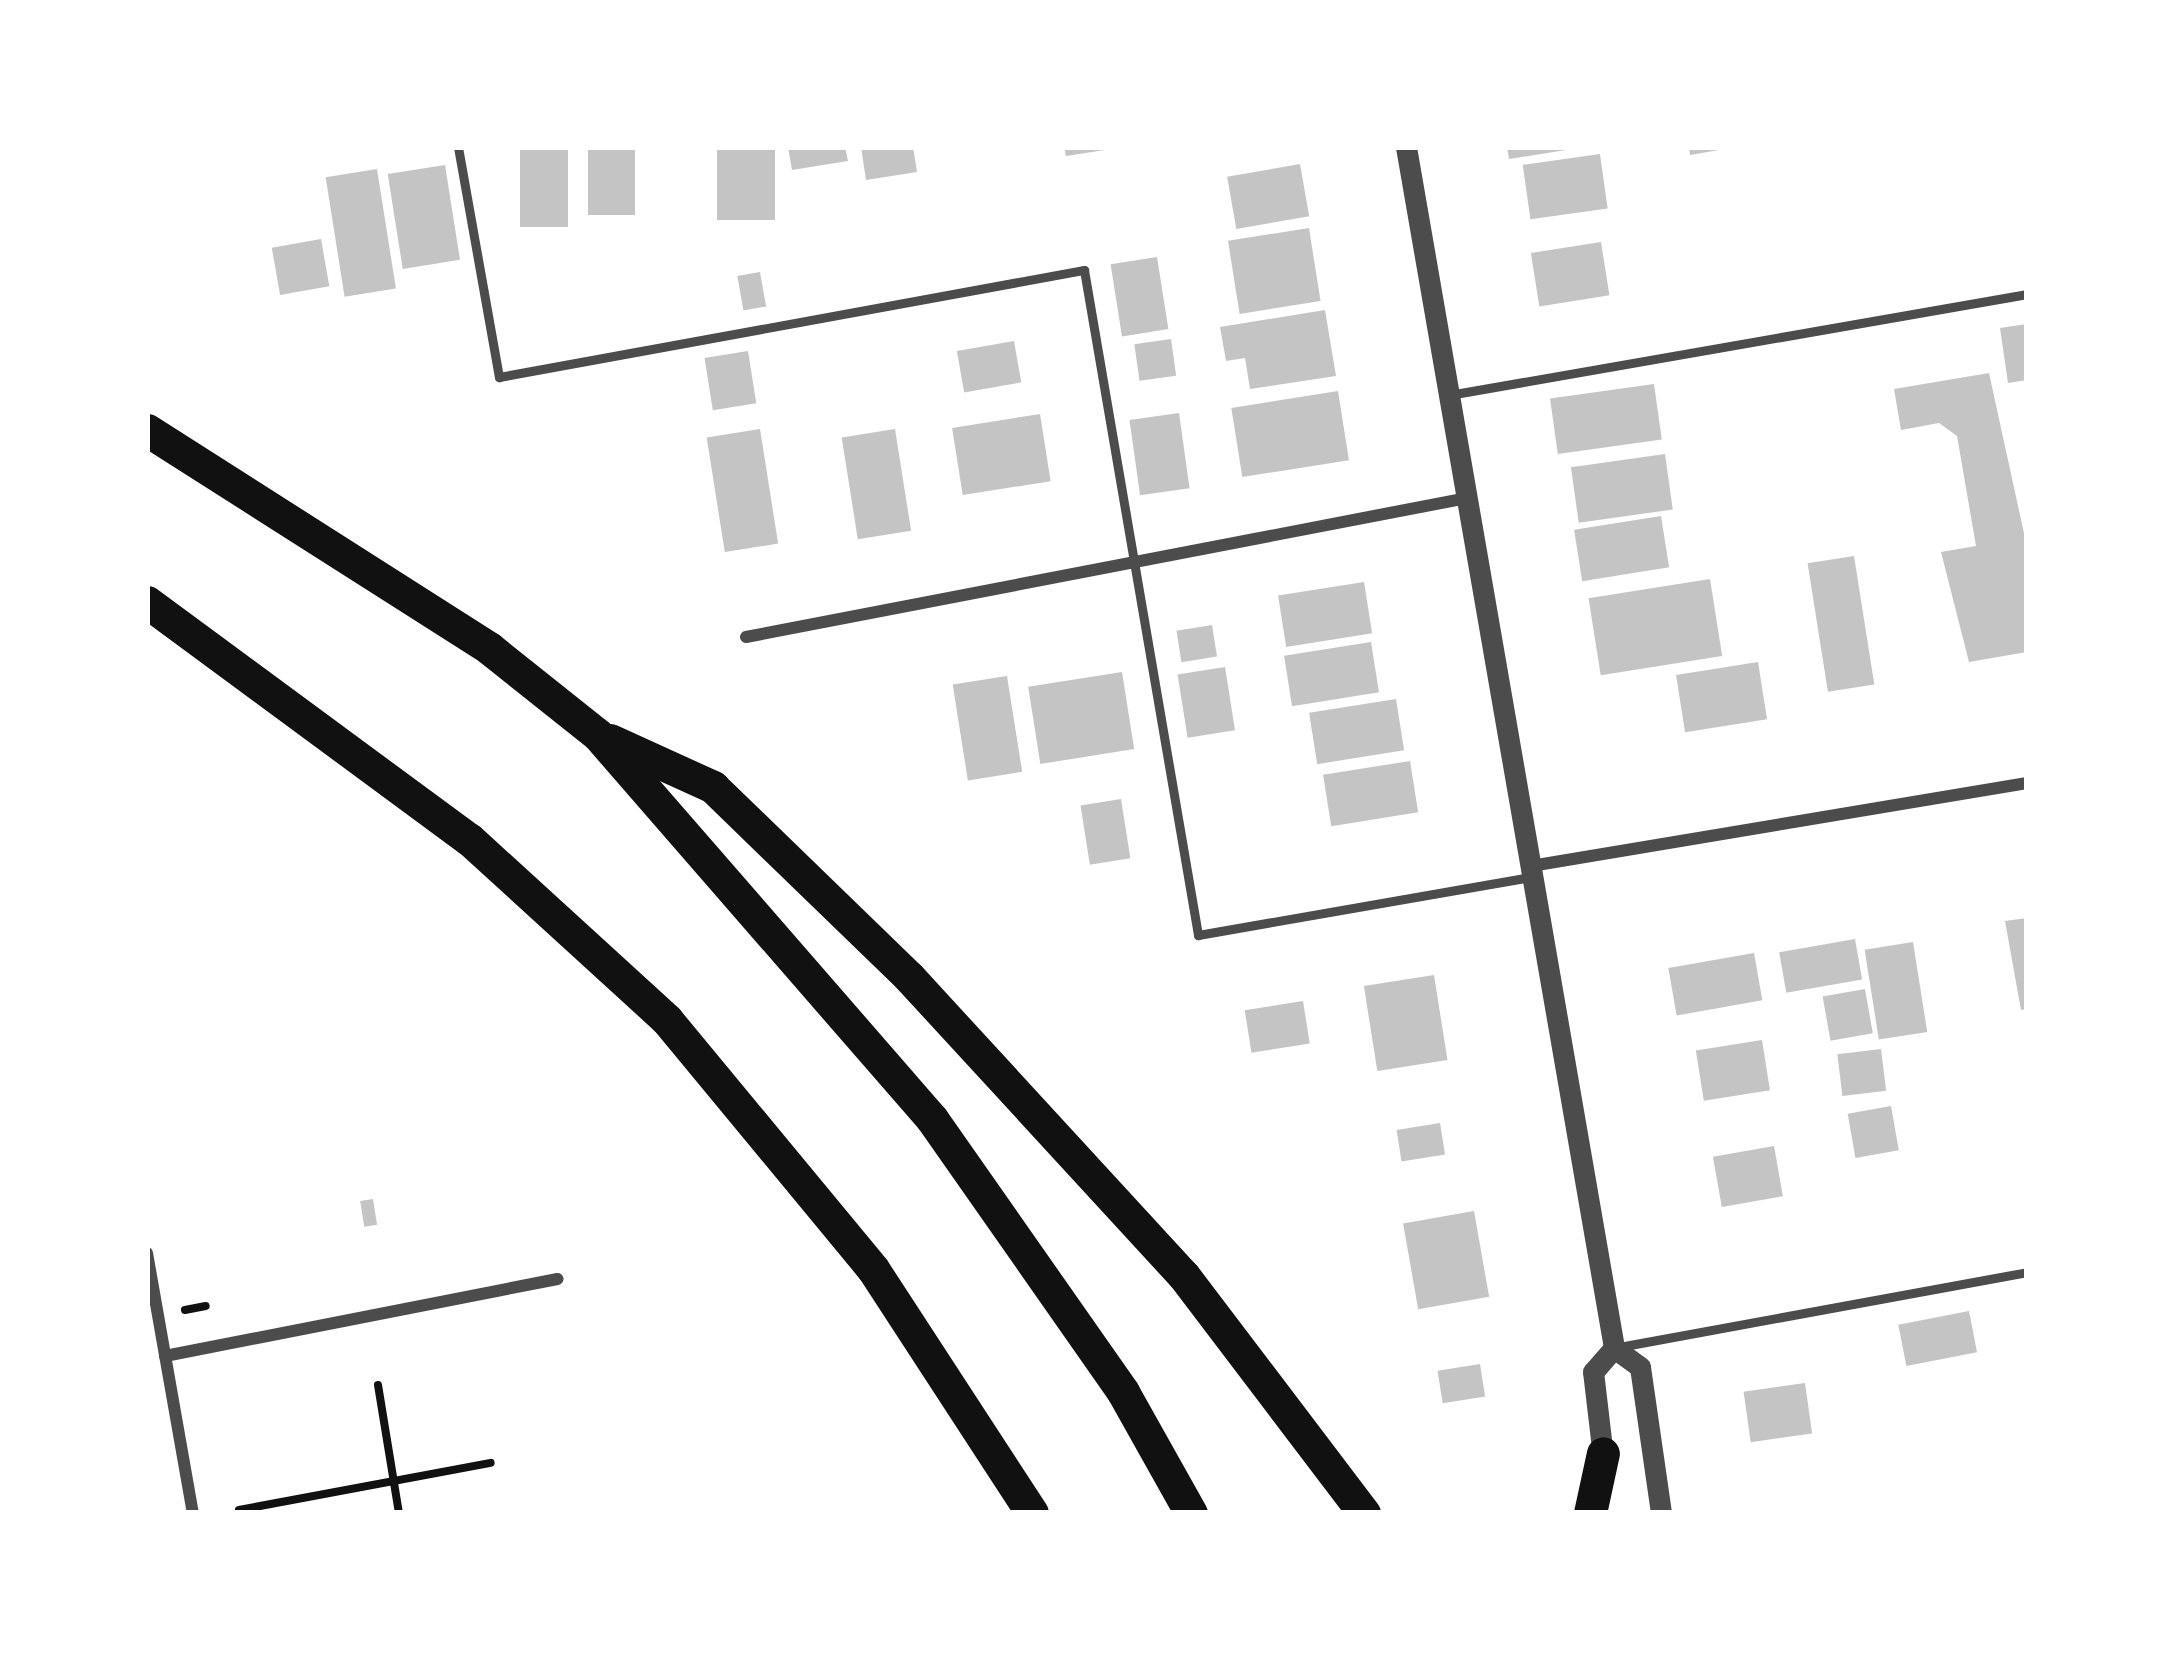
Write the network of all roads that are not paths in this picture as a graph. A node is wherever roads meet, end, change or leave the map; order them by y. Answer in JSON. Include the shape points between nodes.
{"nodes":[{"id":1,"x":458,"y":147,"type":"edge"},
{"id":2,"x":1406,"y":147,"type":"edge"},
{"id":3,"x":2027,"y":294,"type":"edge"},
{"id":4,"x":1449,"y":395,"type":"junction"},
{"id":5,"x":147,"y":430,"type":"edge"},
{"id":6,"x":1467,"y":498,"type":"junction"},
{"id":7,"x":1135,"y":562,"type":"junction"},
{"id":8,"x":147,"y":602,"type":"edge"},
{"id":9,"x":746,"y":637,"type":"dead end"},
{"id":10,"x":598,"y":735,"type":"junction"},
{"id":11,"x":2027,"y":783,"type":"edge"},
{"id":12,"x":1532,"y":872,"type":"junction"},
{"id":13,"x":147,"y":1253,"type":"edge"},
{"id":14,"x":2027,"y":1272,"type":"edge"},
{"id":15,"x":558,"y":1279,"type":"dead end"},
{"id":16,"x":1614,"y":1348,"type":"junction"},
{"id":17,"x":165,"y":1356,"type":"junction"},
{"id":18,"x":1603,"y":1453,"type":"junction"},
{"id":19,"x":193,"y":1513,"type":"edge"},
{"id":20,"x":1032,"y":1513,"type":"edge"},
{"id":21,"x":1191,"y":1513,"type":"edge"},
{"id":22,"x":1364,"y":1513,"type":"edge"},
{"id":23,"x":1590,"y":1513,"type":"edge"},
{"id":24,"x":1606,"y":1513,"type":"edge"},
{"id":25,"x":1661,"y":1513,"type":"edge"}],
"edges":[{"from":1,"to":7,"type":"lane","via":[[499,377],[1084,270]]},
{"from":2,"to":4,"type":"street"},
{"from":3,"to":4,"type":"lane"},
{"from":4,"to":6,"type":"street"},
{"from":5,"to":10,"type":"highway","via":[[489,648]]},
{"from":6,"to":7,"type":"street"},
{"from":6,"to":12,"type":"street"},
{"from":7,"to":9,"type":"street"},
{"from":7,"to":12,"type":"lane","via":[[1198,935]]},
{"from":8,"to":20,"type":"highway","via":[[469,839],[667,1019],[873,1269]]},
{"from":10,"to":21,"type":"highway","via":[[932,1119],[1123,1392]]},
{"from":10,"to":22,"type":"highway","via":[[713,787],[909,977],[1184,1276]]},
{"from":11,"to":12,"type":"street"},
{"from":12,"to":16,"type":"street"},
{"from":13,"to":17,"type":"street"},
{"from":14,"to":16,"type":"lane"},
{"from":15,"to":17,"type":"street"},
{"from":16,"to":18,"type":"street","via":[[1593,1372]]},
{"from":16,"to":25,"type":"street","via":[[1640,1367]]},
{"from":17,"to":19,"type":"street"},
{"from":18,"to":23,"type":"highway"},
{"from":18,"to":24,"type":"street"}]}
